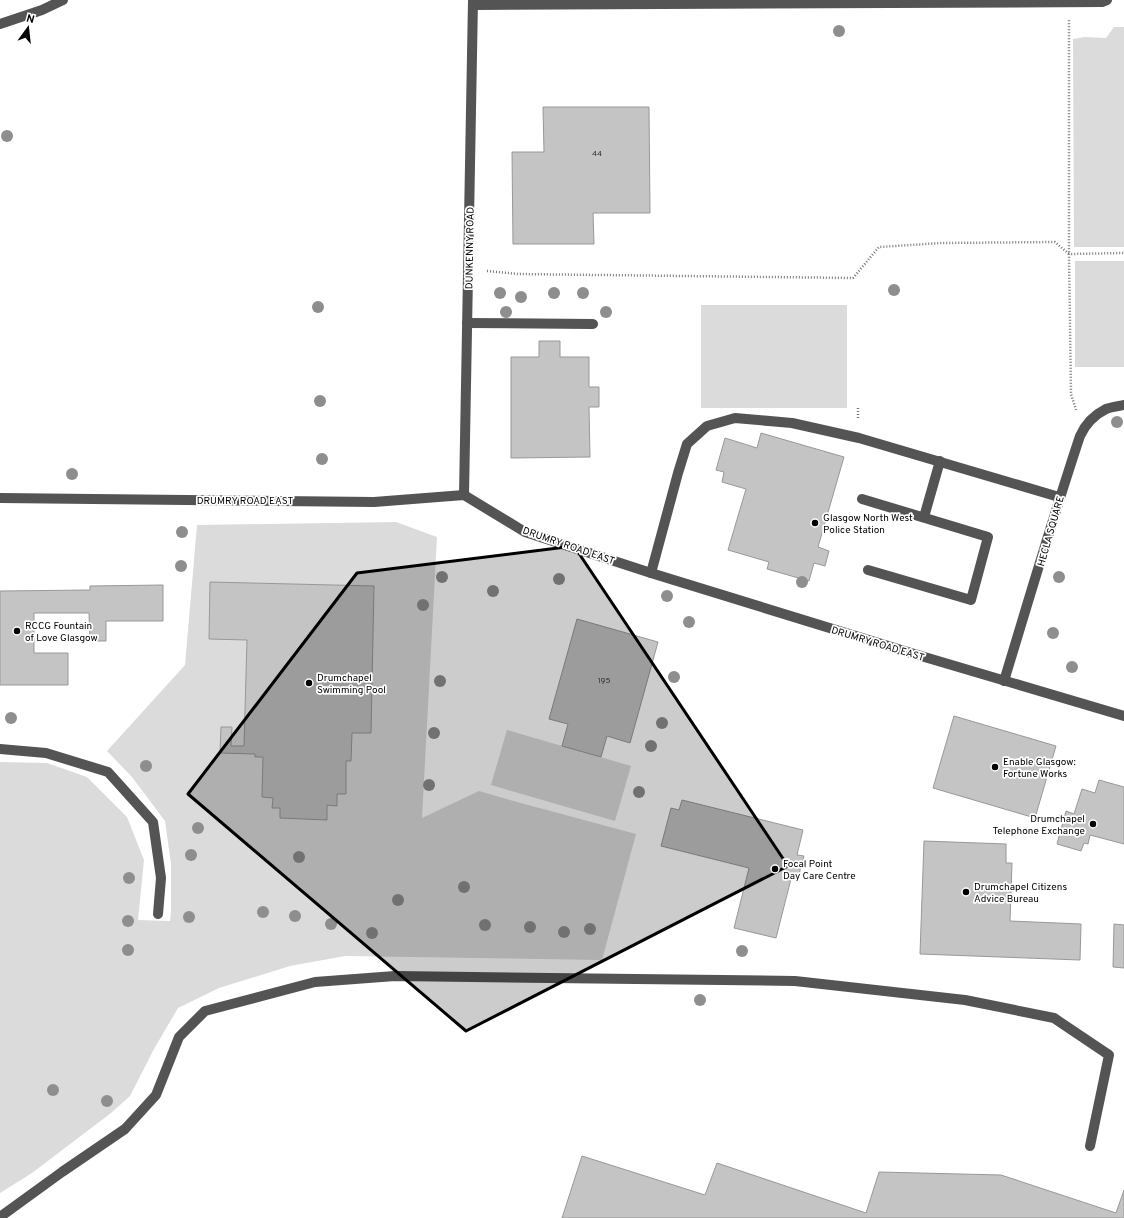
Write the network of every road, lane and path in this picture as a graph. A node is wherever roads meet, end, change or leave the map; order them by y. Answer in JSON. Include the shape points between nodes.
{"nodes":[{"id":1,"x":63,"y":0,"type":"edge"},
{"id":2,"x":1107,"y":0,"type":"edge"},
{"id":3,"x":1069,"y":2,"type":"junction"},
{"id":4,"x":473,"y":3,"type":"edge"},
{"id":5,"x":0,"y":24,"type":"edge"},
{"id":6,"x":1124,"y":253,"type":"edge"},
{"id":7,"x":1069,"y":254,"type":"junction"},
{"id":8,"x":468,"y":270,"type":"junction"},
{"id":9,"x":467,"y":323,"type":"junction"},
{"id":10,"x":593,"y":324,"type":"dead end"},
{"id":11,"x":1124,"y":405,"type":"edge"},
{"id":12,"x":1084,"y":428,"type":"junction"},
{"id":13,"x":940,"y":461,"type":"junction"},
{"id":14,"x":464,"y":495,"type":"junction"},
{"id":15,"x":1059,"y":497,"type":"junction"},
{"id":16,"x":0,"y":498,"type":"edge"},
{"id":17,"x":862,"y":499,"type":"dead end"},
{"id":18,"x":924,"y":517,"type":"junction"},
{"id":19,"x":868,"y":570,"type":"dead end"},
{"id":20,"x":651,"y":573,"type":"junction"},
{"id":21,"x":1004,"y":681,"type":"junction"},
{"id":22,"x":1124,"y":716,"type":"edge"},
{"id":23,"x":0,"y":749,"type":"edge"},
{"id":24,"x":158,"y":914,"type":"dead end"},
{"id":25,"x":1090,"y":1146,"type":"dead end"},
{"id":26,"x":0,"y":1217,"type":"edge"}],
"edges":[{"from":1,"to":5,"type":"street"},
{"from":2,"to":3,"type":"street"},
{"from":3,"to":4,"type":"street"},
{"from":3,"to":7,"type":"path"},
{"from":4,"to":8,"type":"street","name":"DUNKENNY ROAD"},
{"from":6,"to":7,"type":"path"},
{"from":7,"to":8,"type":"path","via":[[1055,242],[942,243],[879,247],[853,278],[518,274]]},
{"from":7,"to":12,"type":"path","via":[[1071,394]]},
{"from":8,"to":9,"type":"street","name":"DUNKENNY ROAD"},
{"from":9,"to":10,"type":"street"},
{"from":9,"to":14,"type":"street","name":"DUNKENNY ROAD"},
{"from":11,"to":12,"type":"street","name":"HECLA SQUARE","via":[[1106,409],[1090,420]]},
{"from":12,"to":15,"type":"street","name":"HECLA SQUARE"},
{"from":13,"to":15,"type":"street"},
{"from":13,"to":18,"type":"street"},
{"from":13,"to":20,"type":"street","via":[[859,438],[792,423],[735,418],[707,426],[687,444]]},
{"from":14,"to":16,"type":"street","name":"DRUMRY ROAD EAST","via":[[374,502]]},
{"from":14,"to":20,"type":"street","name":"DRUMRY ROAD EAST","via":[[524,532]]},
{"from":15,"to":21,"type":"street","name":"HECLA SQUARE"},
{"from":17,"to":18,"type":"street"},
{"from":18,"to":19,"type":"street","via":[[988,537],[971,600]]},
{"from":20,"to":21,"type":"street","name":"DRUMRY ROAD EAST"},
{"from":21,"to":22,"type":"street","name":"DRUMRY ROAD EAST"},
{"from":23,"to":24,"type":"street","via":[[46,753],[108,772],[153,822],[161,878]]},
{"from":25,"to":26,"type":"street","via":[[1109,1055],[1054,1018],[965,1000],[795,981],[387,977],[315,982],[205,1011],[180,1037],[156,1095],[125,1129]]}]}
